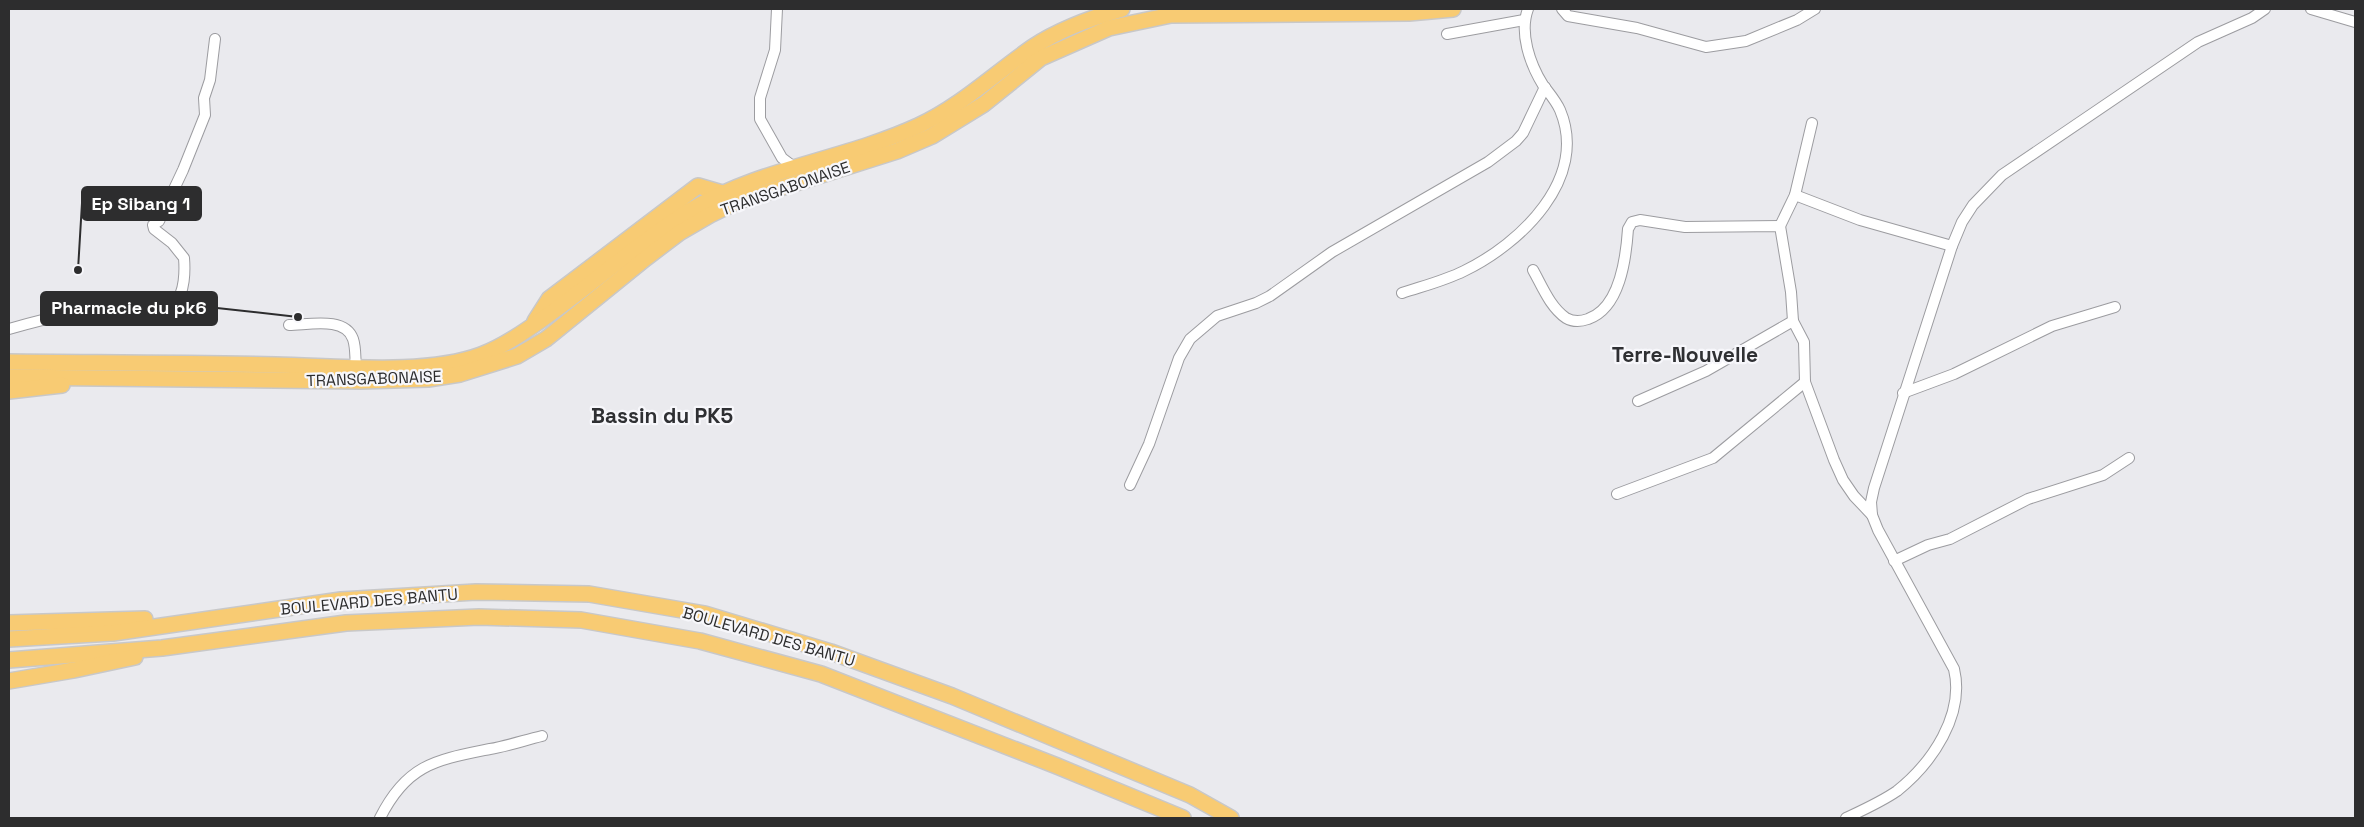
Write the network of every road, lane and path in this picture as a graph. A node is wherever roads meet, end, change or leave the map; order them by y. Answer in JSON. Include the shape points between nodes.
{"nodes":[{"id":1,"x":777,"y":9,"type":"edge"},
{"id":2,"x":1122,"y":9,"type":"edge"},
{"id":3,"x":1453,"y":9,"type":"edge"},
{"id":4,"x":1528,"y":9,"type":"edge"},
{"id":5,"x":1562,"y":9,"type":"edge"},
{"id":6,"x":1815,"y":9,"type":"edge"},
{"id":7,"x":2266,"y":9,"type":"edge"},
{"id":8,"x":2311,"y":9,"type":"edge"},
{"id":9,"x":1524,"y":20,"type":"junction"},
{"id":10,"x":2355,"y":22,"type":"edge"},
{"id":11,"x":1447,"y":34,"type":"dead end"},
{"id":12,"x":215,"y":39,"type":"dead end"},
{"id":13,"x":1544,"y":87,"type":"junction"},
{"id":14,"x":1812,"y":123,"type":"dead end"},
{"id":15,"x":794,"y":167,"type":"junction"},
{"id":16,"x":1795,"y":195,"type":"junction"},
{"id":17,"x":1780,"y":226,"type":"junction"},
{"id":18,"x":1952,"y":246,"type":"junction"},
{"id":19,"x":1533,"y":270,"type":"dead end"},
{"id":20,"x":1402,"y":293,"type":"dead end"},
{"id":21,"x":2115,"y":307,"type":"dead end"},
{"id":22,"x":1793,"y":321,"type":"junction"},
{"id":23,"x":289,"y":325,"type":"dead end"},
{"id":24,"x":9,"y":329,"type":"edge"},
{"id":25,"x":9,"y":362,"type":"edge"},
{"id":26,"x":356,"y":367,"type":"junction"},
{"id":27,"x":9,"y":377,"type":"edge"},
{"id":28,"x":94,"y":377,"type":"junction"},
{"id":29,"x":1805,"y":382,"type":"junction"},
{"id":30,"x":9,"y":391,"type":"edge"},
{"id":31,"x":1903,"y":393,"type":"junction"},
{"id":32,"x":1638,"y":401,"type":"dead end"},
{"id":33,"x":2129,"y":458,"type":"dead end"},
{"id":34,"x":1130,"y":486,"type":"dead end"},
{"id":35,"x":1617,"y":494,"type":"dead end"},
{"id":36,"x":1872,"y":515,"type":"junction"},
{"id":37,"x":1894,"y":561,"type":"junction"},
{"id":38,"x":202,"y":619,"type":"junction"},
{"id":39,"x":9,"y":623,"type":"edge"},
{"id":40,"x":9,"y":639,"type":"edge"},
{"id":41,"x":162,"y":648,"type":"junction"},
{"id":42,"x":9,"y":660,"type":"edge"},
{"id":43,"x":9,"y":681,"type":"edge"},
{"id":44,"x":542,"y":736,"type":"dead end"},
{"id":45,"x":380,"y":818,"type":"edge"},
{"id":46,"x":1183,"y":818,"type":"edge"},
{"id":47,"x":1231,"y":818,"type":"edge"},
{"id":48,"x":1846,"y":818,"type":"edge"}],
"edges":[{"from":1,"to":15,"type":"street","via":[[775,50],[760,98],[760,119],[782,158]]},
{"from":2,"to":15,"type":"highway","name":"TRANSGABONAISE","via":[[1054,34],[983,87],[930,120],[887,140]]},
{"from":3,"to":28,"type":"highway","name":"TRANSGABONAISE","via":[[1409,13],[1171,15],[1108,28],[1041,58],[984,104],[932,136],[739,201],[710,215],[666,243],[546,338],[518,356],[474,370],[428,379],[360,381]]},
{"from":4,"to":9,"type":"street"},
{"from":5,"to":6,"type":"street","via":[[1568,16],[1637,28],[1706,48],[1746,41]]},
{"from":7,"to":18,"type":"street","via":[[2198,42],[2002,175],[1973,205]]},
{"from":8,"to":10,"type":"street"},
{"from":9,"to":11,"type":"street"},
{"from":9,"to":13,"type":"street","via":[[1530,56]]},
{"from":12,"to":24,"type":"street","via":[[210,80],[204,98],[205,115],[160,220],[153,225],[154,230],[172,243],[184,258],[181,294],[176,302],[160,307],[101,309]]},
{"from":13,"to":20,"type":"street","via":[[1560,111],[1568,153],[1551,193],[1534,220],[1507,243],[1464,271]]},
{"from":13,"to":34,"type":"street","via":[[1523,133],[1495,156],[1332,252],[1270,296],[1217,316],[1190,339],[1179,358],[1149,444]]},
{"from":14,"to":16,"type":"street"},
{"from":15,"to":26,"type":"highway","name":"TRANSGABONAISE","via":[[722,193],[667,226],[532,326],[480,355],[446,363],[405,367]]},
{"from":16,"to":17,"type":"street"},
{"from":16,"to":18,"type":"street","via":[[1860,220]]},
{"from":17,"to":19,"type":"street","via":[[1685,227],[1640,220],[1632,222],[1616,289],[1606,308],[1583,321],[1574,322],[1555,307]]},
{"from":17,"to":22,"type":"street"},
{"from":18,"to":31,"type":"street"},
{"from":21,"to":31,"type":"street","via":[[2052,326],[1954,374]]},
{"from":22,"to":29,"type":"street","via":[[1804,342]]},
{"from":22,"to":32,"type":"street","via":[[1706,371]]},
{"from":23,"to":26,"type":"street","via":[[336,324],[344,327],[353,339]]},
{"from":25,"to":26,"type":"highway","name":"TRANSGABONAISE"},
{"from":27,"to":28,"type":"highway","name":"TRANSGABONAISE"},
{"from":28,"to":30,"type":"highway","via":[[78,383]]},
{"from":29,"to":35,"type":"street","via":[[1712,458]]},
{"from":29,"to":36,"type":"street","via":[[1843,480]]},
{"from":31,"to":36,"type":"street","via":[[1874,488]]},
{"from":33,"to":37,"type":"street","via":[[2103,475],[2028,499],[1950,538]]},
{"from":36,"to":37,"type":"street"},
{"from":37,"to":48,"type":"street","via":[[1954,669],[1958,685],[1956,699],[1944,734],[1927,761],[1898,790]]},
{"from":38,"to":39,"type":"highway"},
{"from":38,"to":40,"type":"highway","name":"BOULEVARD DES BANTU","via":[[113,633]]},
{"from":38,"to":47,"type":"highway","name":"BOULEVARD DES BANTU","via":[[341,600],[476,592],[589,594],[705,614],[831,652],[952,696],[1190,795]]},
{"from":41,"to":42,"type":"highway","name":"BOULEVARD DES BANTU"},
{"from":41,"to":43,"type":"highway","via":[[124,660]]},
{"from":41,"to":46,"type":"highway","name":"BOULEVARD DES BANTU","via":[[346,623],[479,617],[590,622],[700,641],[821,674]]},
{"from":44,"to":45,"type":"street","via":[[432,763],[412,774],[399,787]]}]}
